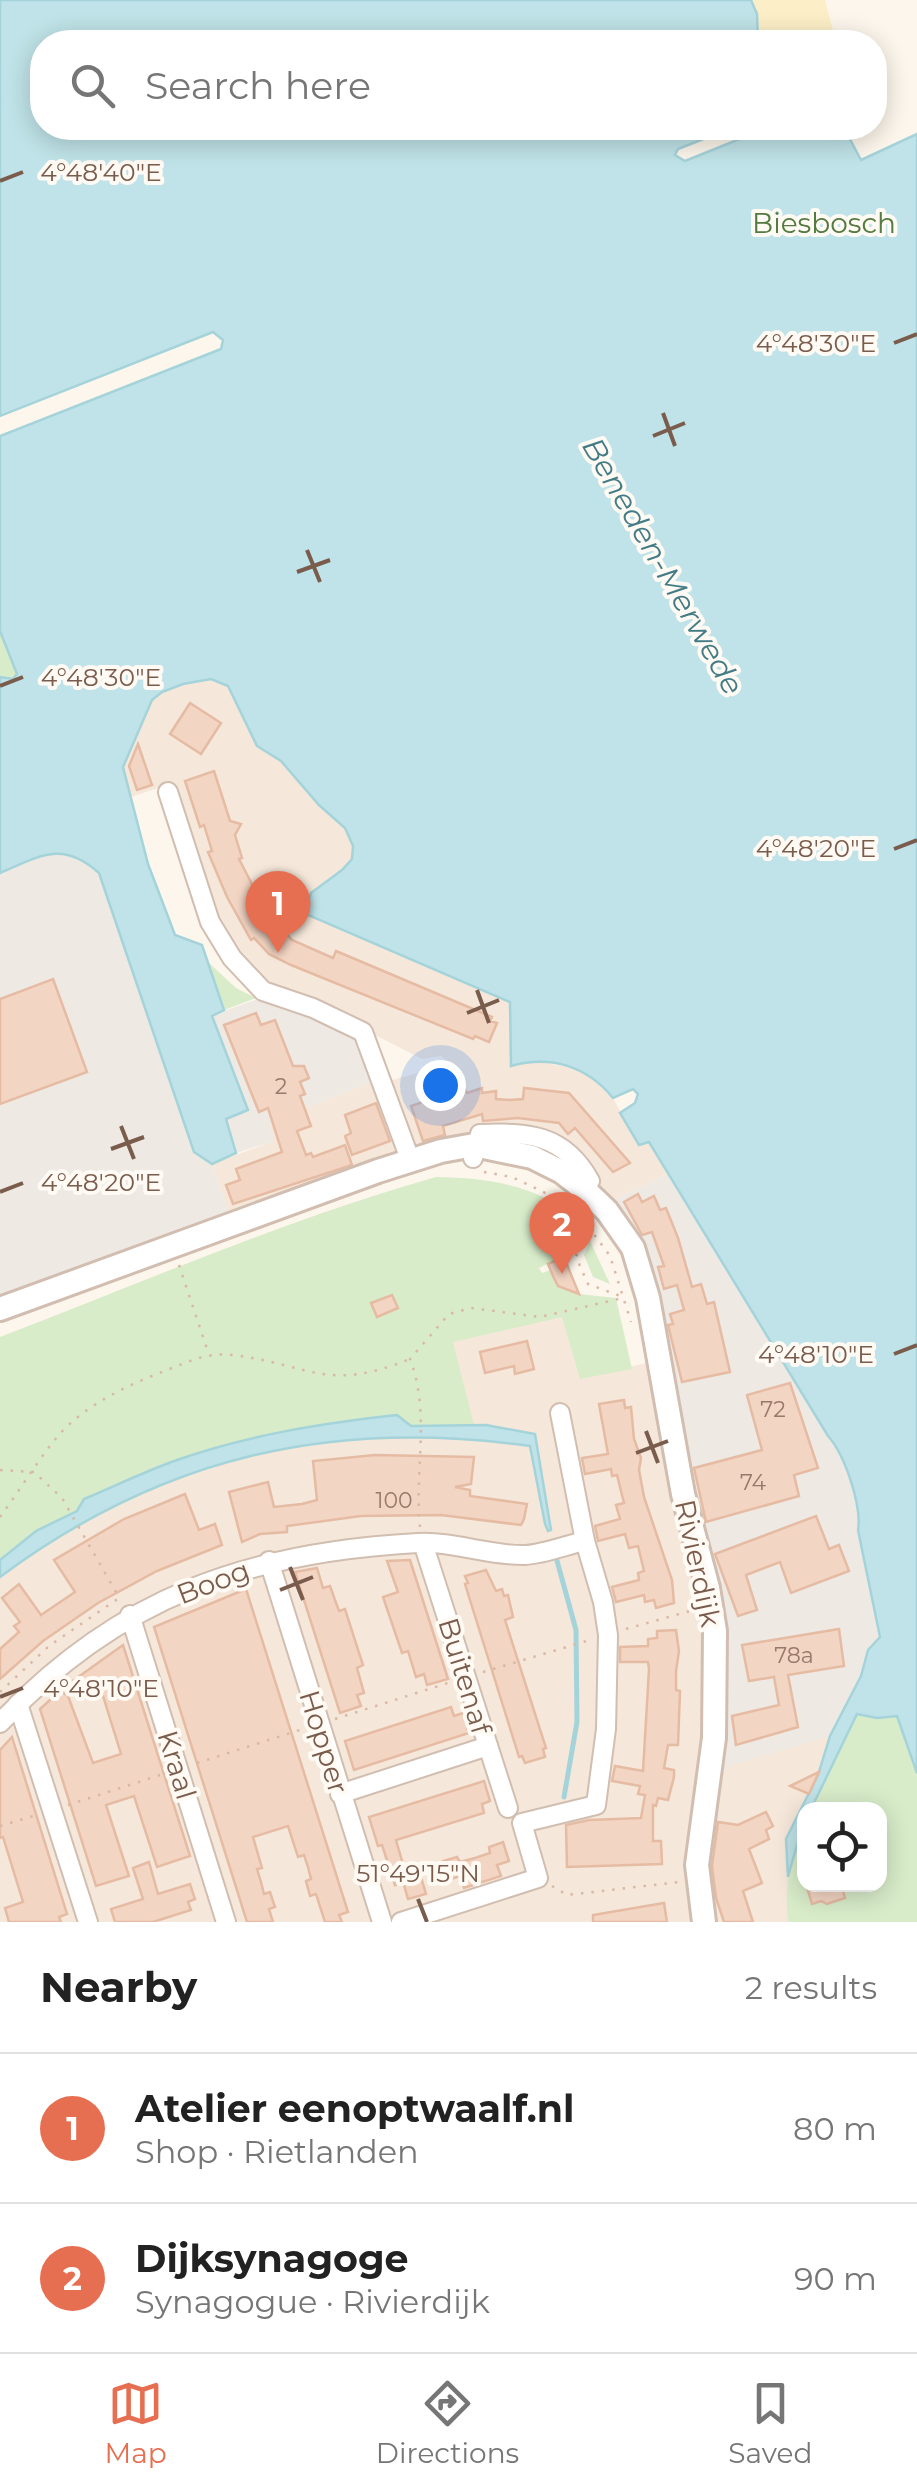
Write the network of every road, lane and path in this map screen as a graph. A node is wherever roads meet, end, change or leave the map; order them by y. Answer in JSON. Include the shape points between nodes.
{"nodes":[{"id":1,"x":168,"y":792,"type":"dead end"},
{"id":2,"x":473,"y":1152,"type":"junction"},
{"id":3,"x":411,"y":1162,"type":"junction"},
{"id":4,"x":582,"y":1195,"type":"junction"},
{"id":5,"x":588,"y":1223,"type":"dead end"},
{"id":6,"x":177,"y":1258,"type":"dead end"},
{"id":7,"x":0,"y":1309,"type":"edge"},
{"id":8,"x":208,"y":1354,"type":"junction"},
{"id":9,"x":410,"y":1359,"type":"junction"},
{"id":10,"x":560,"y":1413,"type":"dead end"},
{"id":11,"x":0,"y":1470,"type":"edge"},
{"id":12,"x":34,"y":1472,"type":"junction"},
{"id":13,"x":0,"y":1517,"type":"edge"},
{"id":14,"x":584,"y":1541,"type":"junction"},
{"id":15,"x":424,"y":1542,"type":"junction"},
{"id":16,"x":268,"y":1562,"type":"junction"},
{"id":17,"x":119,"y":1598,"type":"junction"},
{"id":18,"x":694,"y":1613,"type":"dead end"},
{"id":19,"x":130,"y":1615,"type":"junction"},
{"id":20,"x":608,"y":1635,"type":"junction"},
{"id":21,"x":586,"y":1641,"type":"dead end"},
{"id":22,"x":466,"y":1677,"type":"junction"},
{"id":23,"x":0,"y":1692,"type":"edge"},
{"id":24,"x":18,"y":1704,"type":"junction"},
{"id":25,"x":0,"y":1722,"type":"edge"},
{"id":26,"x":318,"y":1725,"type":"junction"},
{"id":27,"x":488,"y":1746,"type":"junction"},
{"id":28,"x":178,"y":1769,"type":"junction"},
{"id":29,"x":340,"y":1794,"type":"junction"},
{"id":30,"x":508,"y":1808,"type":"dead end"},
{"id":31,"x":52,"y":1810,"type":"junction"},
{"id":32,"x":0,"y":1826,"type":"edge"},
{"id":33,"x":538,"y":1878,"type":"junction"},
{"id":34,"x":679,"y":1882,"type":"dead end"},
{"id":35,"x":225,"y":1919,"type":"edge"},
{"id":36,"x":88,"y":1922,"type":"edge"},
{"id":37,"x":203,"y":1922,"type":"edge"},
{"id":38,"x":382,"y":1922,"type":"edge"},
{"id":39,"x":401,"y":1922,"type":"edge"},
{"id":40,"x":704,"y":1922,"type":"edge"}],
"edges":[{"from":1,"to":3,"type":"street","via":[[222,944],[263,991],[364,1032]]},
{"from":2,"to":3,"type":"street","name":"Rivierdijk"},
{"from":2,"to":4,"type":"street","name":"Rivierdijk"},
{"from":2,"to":4,"type":"street","name":"Rivierdijk","via":[[480,1134],[541,1137],[582,1167],[590,1181]]},
{"from":3,"to":7,"type":"street","name":"Rivierdijk"},
{"from":4,"to":40,"type":"street","name":"Rivierdijk","via":[[636,1268],[648,1298],[683,1494],[708,1588],[714,1738],[698,1865]]},
{"from":5,"to":9,"type":"path","via":[[576,1257],[588,1284],[625,1298],[540,1317],[471,1308],[449,1314]]},
{"from":6,"to":8,"type":"path"},
{"from":8,"to":9,"type":"path","via":[[343,1378]]},
{"from":8,"to":12,"type":"path","via":[[110,1394],[63,1432]]},
{"from":9,"to":15,"type":"path","via":[[423,1417]]},
{"from":10,"to":14,"type":"street"},
{"from":11,"to":12,"type":"path"},
{"from":12,"to":13,"type":"path"},
{"from":12,"to":17,"type":"path","via":[[62,1498]]},
{"from":14,"to":15,"type":"street","name":"Boog","via":[[525,1555]]},
{"from":14,"to":20,"type":"street"},
{"from":15,"to":16,"type":"street","name":"Boog"},
{"from":15,"to":22,"type":"street","name":"Buitenaf"},
{"from":16,"to":19,"type":"street","name":"Boog"},
{"from":16,"to":26,"type":"street","name":"Hopper"},
{"from":17,"to":19,"type":"path"},
{"from":17,"to":23,"type":"path","via":[[50,1646]]},
{"from":18,"to":20,"type":"path"},
{"from":19,"to":24,"type":"street","name":"Boog"},
{"from":19,"to":28,"type":"street","name":"Kraal"},
{"from":20,"to":33,"type":"street","via":[[596,1804],[522,1823]]},
{"from":21,"to":22,"type":"path"},
{"from":22,"to":26,"type":"path"},
{"from":22,"to":27,"type":"street","name":"Buitenaf"},
{"from":24,"to":25,"type":"street","name":"Boog"},
{"from":24,"to":31,"type":"street"},
{"from":26,"to":28,"type":"path"},
{"from":26,"to":29,"type":"street","name":"Hopper"},
{"from":27,"to":29,"type":"street"},
{"from":27,"to":30,"type":"street","name":"Buitenaf"},
{"from":28,"to":31,"type":"path"},
{"from":28,"to":35,"type":"street","name":"Kraal"},
{"from":29,"to":38,"type":"street","name":"Hopper"},
{"from":31,"to":32,"type":"path"},
{"from":31,"to":36,"type":"street"},
{"from":33,"to":34,"type":"path","via":[[567,1895]]},
{"from":33,"to":39,"type":"street"},
{"from":35,"to":37,"type":"street","name":"Kraal"}]}
